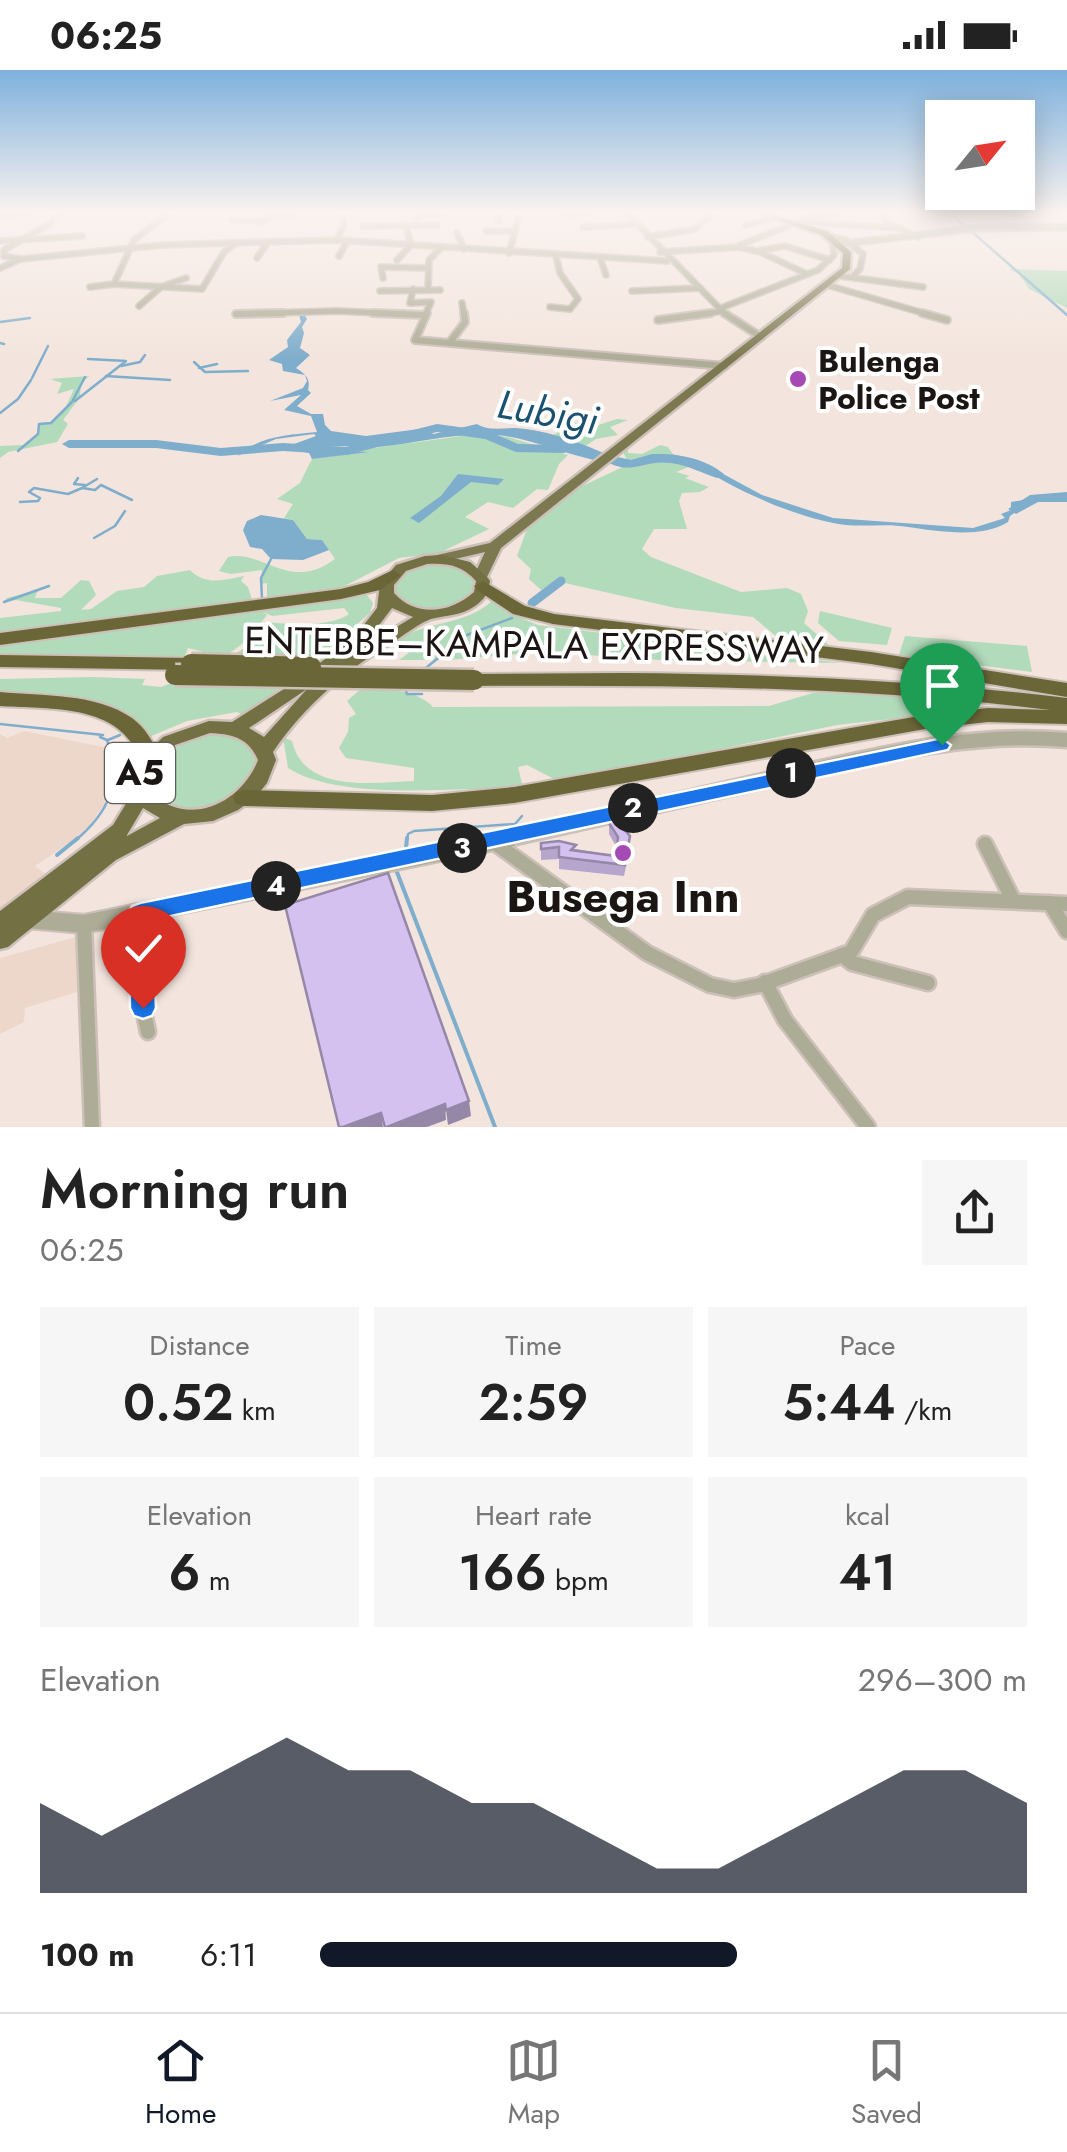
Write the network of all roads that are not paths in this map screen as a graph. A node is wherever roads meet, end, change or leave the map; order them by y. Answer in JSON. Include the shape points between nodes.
{"nodes":[{"id":1,"x":124,"y":261,"type":"edge"},
{"id":2,"x":218,"y":261,"type":"edge"},
{"id":3,"x":429,"y":261,"type":"edge"},
{"id":4,"x":557,"y":261,"type":"edge"},
{"id":5,"x":601,"y":261,"type":"edge"},
{"id":6,"x":668,"y":261,"type":"edge"},
{"id":7,"x":780,"y":261,"type":"edge"},
{"id":8,"x":828,"y":261,"type":"edge"},
{"id":9,"x":848,"y":261,"type":"edge"},
{"id":10,"x":861,"y":261,"type":"edge"},
{"id":11,"x":428,"y":268,"type":"junction"},
{"id":12,"x":807,"y":274,"type":"junction"},
{"id":13,"x":606,"y":275,"type":"dead end"},
{"id":14,"x":840,"y":276,"type":"junction"},
{"id":15,"x":853,"y":276,"type":"junction"},
{"id":16,"x":186,"y":278,"type":"dead end"},
{"id":17,"x":384,"y":278,"type":"dead end"},
{"id":18,"x":110,"y":285,"type":"junction"},
{"id":19,"x":828,"y":285,"type":"junction"},
{"id":20,"x":90,"y":286,"type":"dead end"},
{"id":21,"x":161,"y":286,"type":"junction"},
{"id":22,"x":923,"y":286,"type":"dead end"},
{"id":23,"x":428,"y":288,"type":"junction"},
{"id":24,"x":700,"y":288,"type":"junction"},
{"id":25,"x":413,"y":289,"type":"junction"},
{"id":26,"x":440,"y":290,"type":"dead end"},
{"id":27,"x":632,"y":290,"type":"dead end"},
{"id":28,"x":380,"y":291,"type":"dead end"},
{"id":29,"x":96,"y":297,"type":"dead end"},
{"id":30,"x":462,"y":303,"type":"dead end"},
{"id":31,"x":138,"y":306,"type":"dead end"},
{"id":32,"x":550,"y":307,"type":"dead end"},
{"id":33,"x":722,"y":309,"type":"junction"},
{"id":34,"x":236,"y":314,"type":"dead end"},
{"id":35,"x":426,"y":315,"type":"junction"},
{"id":36,"x":658,"y":320,"type":"dead end"},
{"id":37,"x":947,"y":320,"type":"dead end"},
{"id":38,"x":761,"y":337,"type":"junction"},
{"id":39,"x":450,"y":342,"type":"junction"},
{"id":40,"x":725,"y":366,"type":"junction"},
{"id":41,"x":494,"y":546,"type":"junction"},
{"id":42,"x":438,"y":559,"type":"junction"},
{"id":43,"x":482,"y":581,"type":"junction"},
{"id":44,"x":390,"y":584,"type":"junction"},
{"id":45,"x":428,"y":614,"type":"junction"},
{"id":46,"x":0,"y":639,"type":"edge"},
{"id":47,"x":0,"y":661,"type":"edge"},
{"id":48,"x":183,"y":670,"type":"junction"},
{"id":49,"x":0,"y":673,"type":"edge"},
{"id":50,"x":480,"y":674,"type":"junction"},
{"id":51,"x":1067,"y":690,"type":"edge"},
{"id":52,"x":0,"y":698,"type":"edge"},
{"id":53,"x":1067,"y":705,"type":"edge"},
{"id":54,"x":1067,"y":717,"type":"edge"},
{"id":55,"x":235,"y":728,"type":"junction"},
{"id":56,"x":1067,"y":740,"type":"edge"},
{"id":57,"x":265,"y":750,"type":"junction"},
{"id":58,"x":149,"y":758,"type":"junction"},
{"id":59,"x":141,"y":795,"type":"junction"},
{"id":60,"x":244,"y":798,"type":"junction"},
{"id":61,"x":180,"y":817,"type":"junction"},
{"id":62,"x":493,"y":842,"type":"junction"},
{"id":63,"x":985,"y":844,"type":"dead end"},
{"id":64,"x":1013,"y":900,"type":"junction"},
{"id":65,"x":1050,"y":903,"type":"junction"},
{"id":66,"x":1067,"y":904,"type":"edge"},
{"id":67,"x":140,"y":913,"type":"junction"},
{"id":68,"x":27,"y":919,"type":"junction"},
{"id":69,"x":0,"y":923,"type":"edge"},
{"id":70,"x":84,"y":924,"type":"junction"},
{"id":71,"x":1067,"y":931,"type":"edge"},
{"id":72,"x":0,"y":940,"type":"edge"},
{"id":73,"x":842,"y":954,"type":"junction"},
{"id":74,"x":765,"y":982,"type":"junction"},
{"id":75,"x":928,"y":983,"type":"dead end"},
{"id":76,"x":148,"y":1032,"type":"dead end"},
{"id":77,"x":92,"y":1127,"type":"edge"},
{"id":78,"x":868,"y":1127,"type":"edge"}],
"edges":[{"from":1,"to":18,"type":"street"},
{"from":2,"to":21,"type":"street","via":[[202,289]]},
{"from":3,"to":11,"type":"street"},
{"from":4,"to":32,"type":"street","via":[[578,299],[570,309]]},
{"from":5,"to":13,"type":"street"},
{"from":6,"to":24,"type":"street"},
{"from":7,"to":12,"type":"street"},
{"from":8,"to":12,"type":"street"},
{"from":9,"to":14,"type":"main road"},
{"from":10,"to":15,"type":"street"},
{"from":11,"to":17,"type":"street","via":[[381,267]]},
{"from":11,"to":23,"type":"street"},
{"from":12,"to":33,"type":"street"},
{"from":14,"to":15,"type":"street"},
{"from":14,"to":19,"type":"main road"},
{"from":15,"to":22,"type":"street"},
{"from":16,"to":21,"type":"street"},
{"from":18,"to":20,"type":"street"},
{"from":18,"to":21,"type":"street"},
{"from":18,"to":29,"type":"street"},
{"from":19,"to":37,"type":"street"},
{"from":19,"to":38,"type":"main road"},
{"from":21,"to":31,"type":"street"},
{"from":23,"to":25,"type":"street"},
{"from":23,"to":26,"type":"street"},
{"from":24,"to":27,"type":"street"},
{"from":24,"to":33,"type":"street"},
{"from":25,"to":28,"type":"street"},
{"from":25,"to":35,"type":"street","via":[[410,303],[431,302]]},
{"from":30,"to":39,"type":"street","via":[[464,322]]},
{"from":33,"to":36,"type":"street"},
{"from":33,"to":38,"type":"street","via":[[746,333]]},
{"from":34,"to":35,"type":"street"},
{"from":35,"to":39,"type":"street","via":[[415,340]]},
{"from":38,"to":40,"type":"main road"},
{"from":39,"to":40,"type":"street"},
{"from":40,"to":41,"type":"main road"},
{"from":41,"to":42,"type":"main road"},
{"from":41,"to":43,"type":"main road"},
{"from":42,"to":43,"type":"highway","via":[[464,564]]},
{"from":42,"to":44,"type":"highway","via":[[412,563]]},
{"from":43,"to":45,"type":"highway","via":[[481,593],[466,606]]},
{"from":43,"to":51,"type":"highway","via":[[520,610],[553,619]]},
{"from":44,"to":45,"type":"highway","via":[[401,608]]},
{"from":44,"to":46,"type":"highway"},
{"from":44,"to":55,"type":"highway","number":"A5","via":[[376,622]]},
{"from":45,"to":57,"type":"highway","via":[[382,640],[286,717]]},
{"from":47,"to":48,"type":"highway","name":"ENTEBBE–KAMPALA EXPRESSWAY"},
{"from":48,"to":49,"type":"highway","name":"ENTEBBE–KAMPALA EXPRESSWAY"},
{"from":48,"to":50,"type":"highway","name":"ENTEBBE–KAMPALA EXPRESSWAY","bridge":true},
{"from":50,"to":51,"type":"highway","name":"ENTEBBE–KAMPALA EXPRESSWAY","via":[[850,672]]},
{"from":50,"to":53,"type":"highway","name":"ENTEBBE–KAMPALA EXPRESSWAY","via":[[850,684]]},
{"from":52,"to":58,"type":"highway","via":[[105,712],[143,739]]},
{"from":54,"to":60,"type":"highway","via":[[925,722],[514,795],[432,803]]},
{"from":55,"to":57,"type":"highway"},
{"from":55,"to":58,"type":"highway","number":"A5","via":[[182,734]]},
{"from":56,"to":62,"type":"street","via":[[1016,735],[924,748]]},
{"from":57,"to":60,"type":"highway","via":[[265,771]]},
{"from":58,"to":59,"type":"highway","number":"A5","via":[[139,777]]},
{"from":59,"to":61,"type":"highway","number":"A5","via":[[155,810]]},
{"from":59,"to":69,"type":"highway","number":"A5","via":[[120,830]]},
{"from":60,"to":61,"type":"highway","number":"A5"},
{"from":61,"to":68,"type":"highway","number":"A5","via":[[110,854]]},
{"from":62,"to":67,"type":"street"},
{"from":62,"to":74,"type":"street","via":[[665,963],[720,988]]},
{"from":63,"to":64,"type":"street"},
{"from":64,"to":65,"type":"street"},
{"from":64,"to":73,"type":"street","via":[[908,898],[873,915],[850,952]]},
{"from":65,"to":66,"type":"street"},
{"from":65,"to":71,"type":"street"},
{"from":67,"to":70,"type":"street"},
{"from":67,"to":76,"type":"street"},
{"from":68,"to":70,"type":"street"},
{"from":68,"to":72,"type":"highway","number":"A5"},
{"from":70,"to":77,"type":"street"},
{"from":73,"to":74,"type":"street"},
{"from":73,"to":75,"type":"street","via":[[852,964]]},
{"from":74,"to":78,"type":"street","via":[[785,1020]]}]}
